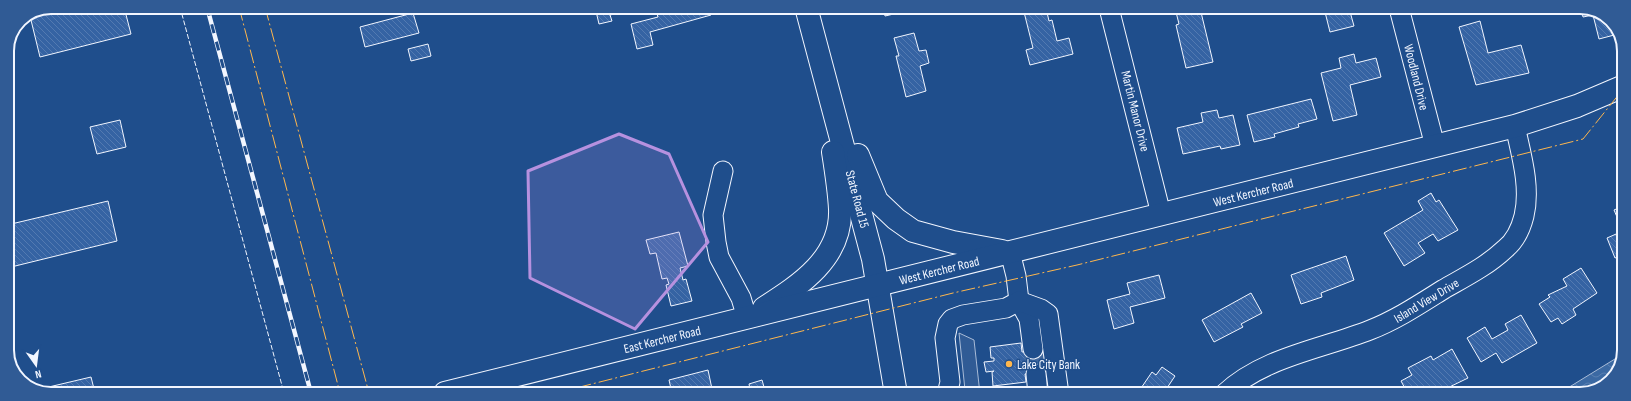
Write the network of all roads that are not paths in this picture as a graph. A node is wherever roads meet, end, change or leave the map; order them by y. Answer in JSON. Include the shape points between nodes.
{"nodes":[{"id":1,"x":808,"y":14,"type":"edge"},
{"id":2,"x":1111,"y":14,"type":"edge"},
{"id":3,"x":1401,"y":14,"type":"edge"},
{"id":4,"x":824,"y":71,"type":"junction"},
{"id":5,"x":1617,"y":89,"type":"edge"},
{"id":6,"x":1515,"y":126,"type":"junction"},
{"id":7,"x":1434,"y":146,"type":"junction"},
{"id":8,"x":723,"y":171,"type":"dead end"},
{"id":9,"x":1161,"y":214,"type":"junction"},
{"id":10,"x":1010,"y":252,"type":"junction"},
{"id":11,"x":878,"y":285,"type":"junction"},
{"id":12,"x":1019,"y":301,"type":"junction"},
{"id":13,"x":747,"y":318,"type":"junction"},
{"id":14,"x":1033,"y":349,"type":"tunnel mouth"},
{"id":15,"x":1036,"y":374,"type":"tunnel mouth"},
{"id":16,"x":469,"y":387,"type":"edge"},
{"id":17,"x":895,"y":387,"type":"edge"},
{"id":18,"x":949,"y":387,"type":"edge"},
{"id":19,"x":1037,"y":387,"type":"edge"},
{"id":20,"x":1058,"y":387,"type":"edge"},
{"id":21,"x":1234,"y":387,"type":"edge"}],
"edges":[{"from":1,"to":4,"type":"main road","name":"State Road 15"},
{"from":2,"to":9,"type":"street","name":"Martin Manor Drive"},
{"from":3,"to":7,"type":"street","name":"Woodland Drive"},
{"from":4,"to":10,"type":"main road","via":[[877,201],[891,215],[913,231],[932,237]]},
{"from":4,"to":11,"type":"main road","name":"State Road 15"},
{"from":4,"to":13,"type":"main road","via":[[840,210],[837,234],[826,258],[814,273]]},
{"from":5,"to":6,"type":"main road","name":"West Kercher Road","via":[[1577,106]]},
{"from":6,"to":7,"type":"main road","name":"West Kercher Road"},
{"from":6,"to":21,"type":"street","name":"Island View Drive","via":[[1527,200],[1518,234],[1506,249],[1395,318],[1371,330],[1272,364]]},
{"from":7,"to":9,"type":"main road","name":"West Kercher Road"},
{"from":8,"to":13,"type":"street","via":[[713,215],[716,242],[719,257],[741,298]]},
{"from":9,"to":10,"type":"main road","name":"West Kercher Road"},
{"from":10,"to":11,"type":"main road","name":"West Kercher Road"},
{"from":10,"to":12,"type":"street"},
{"from":11,"to":13,"type":"main road","name":"East Kercher Road"},
{"from":11,"to":17,"type":"main road","name":"State Road 15"},
{"from":12,"to":14,"type":"street","via":[[1029,319]]},
{"from":12,"to":18,"type":"street","via":[[1006,308],[952,319],[948,324],[945,338]]},
{"from":12,"to":20,"type":"street","via":[[1048,314]]},
{"from":13,"to":16,"type":"main road","name":"East Kercher Road"},
{"from":15,"to":19,"type":"street"}]}
